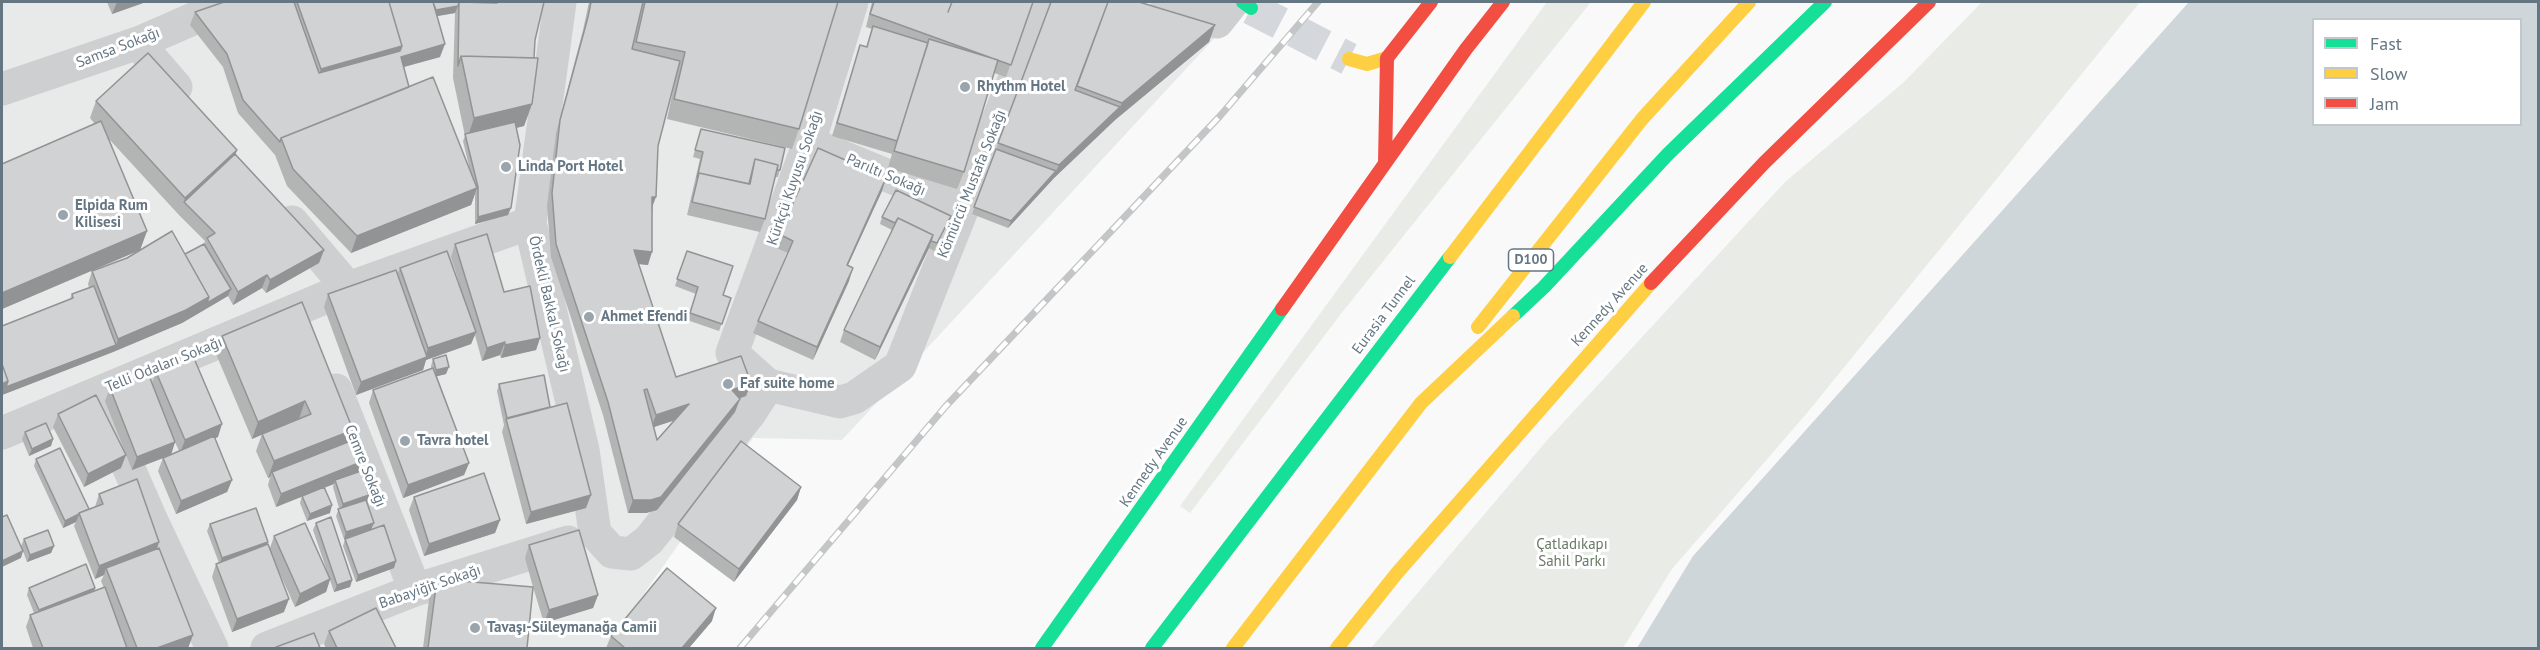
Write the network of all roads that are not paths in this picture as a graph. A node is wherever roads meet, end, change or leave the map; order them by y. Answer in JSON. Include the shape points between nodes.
{"nodes":[{"id":1,"x":232,"y":2,"type":"edge"},
{"id":2,"x":560,"y":2,"type":"edge"},
{"id":3,"x":852,"y":2,"type":"edge"},
{"id":4,"x":1045,"y":2,"type":"edge"},
{"id":5,"x":1167,"y":2,"type":"edge"},
{"id":6,"x":1431,"y":2,"type":"edge"},
{"id":7,"x":1503,"y":2,"type":"edge"},
{"id":8,"x":1644,"y":2,"type":"edge"},
{"id":9,"x":1749,"y":2,"type":"edge"},
{"id":10,"x":1826,"y":2,"type":"edge"},
{"id":11,"x":1929,"y":2,"type":"edge"},
{"id":12,"x":1242,"y":4,"type":"edge"},
{"id":13,"x":138,"y":43,"type":"junction"},
{"id":14,"x":1387,"y":58,"type":"junction"},
{"id":15,"x":1349,"y":59,"type":"tunnel mouth"},
{"id":16,"x":2,"y":89,"type":"edge"},
{"id":17,"x":193,"y":106,"type":"edge"},
{"id":18,"x":809,"y":143,"type":"junction"},
{"id":19,"x":1386,"y":163,"type":"junction"},
{"id":20,"x":271,"y":197,"type":"edge"},
{"id":21,"x":963,"y":207,"type":"junction"},
{"id":22,"x":530,"y":223,"type":"junction"},
{"id":23,"x":348,"y":288,"type":"junction"},
{"id":24,"x":324,"y":362,"type":"edge"},
{"id":25,"x":768,"y":385,"type":"junction"},
{"id":26,"x":96,"y":393,"type":"junction"},
{"id":27,"x":1421,"y":403,"type":"junction"},
{"id":28,"x":2,"y":433,"type":"edge"},
{"id":29,"x":595,"y":533,"type":"junction"},
{"id":30,"x":415,"y":590,"type":"junction"},
{"id":31,"x":212,"y":648,"type":"edge"},
{"id":32,"x":267,"y":648,"type":"edge"},
{"id":33,"x":1042,"y":648,"type":"edge"},
{"id":34,"x":1152,"y":648,"type":"edge"},
{"id":35,"x":1233,"y":648,"type":"edge"},
{"id":36,"x":1337,"y":648,"type":"edge"}],
"edges":[{"from":1,"to":13,"type":"street","name":"Samsa Sokağı"},
{"from":2,"to":22,"type":"street","name":"Ördekli Bakkal Sokağı"},
{"from":3,"to":18,"type":"street","name":"Kürkçü Kuyusu Sokağı"},
{"from":4,"to":21,"type":"street","name":"Kömürcü Mustafa Sokağı"},
{"from":5,"to":12,"type":"street","via":[[1217,22]]},
{"from":6,"to":14,"type":"main road"},
{"from":7,"to":19,"type":"main road","name":"Kennedy Avenue"},
{"from":8,"to":34,"type":"main road","name":"Eurasia Tunnel"},
{"from":9,"to":27,"type":"main road","number":"D100","via":[[1642,119]]},
{"from":10,"to":27,"type":"main road","via":[[1740,81],[1544,287]]},
{"from":11,"to":36,"type":"main road","name":"Kennedy Avenue","via":[[1764,163],[1656,278]]},
{"from":13,"to":16,"type":"street","name":"Samsa Sokağı"},
{"from":13,"to":17,"type":"street"},
{"from":14,"to":15,"type":"main road","via":[[1367,63]]},
{"from":14,"to":19,"type":"main road"},
{"from":18,"to":21,"type":"street","name":"Parıltı Sokağı"},
{"from":18,"to":25,"type":"street","name":"Kürkçü Kuyusu Sokağı","via":[[732,353]]},
{"from":19,"to":33,"type":"main road","name":"Kennedy Avenue"},
{"from":20,"to":23,"type":"street"},
{"from":21,"to":25,"type":"street","name":"Kömürcü Mustafa Sokağı","via":[[900,366],[854,398],[840,402]]},
{"from":22,"to":23,"type":"street","name":"Telli Odaları Sokağı"},
{"from":22,"to":29,"type":"street","name":"Ördekli Bakkal Sokağı","via":[[583,450]]},
{"from":23,"to":26,"type":"street","name":"Telli Odaları Sokağı","via":[[307,319]]},
{"from":24,"to":30,"type":"street","name":"Cemre Sokağı"},
{"from":25,"to":29,"type":"street","via":[[649,540],[631,554],[612,552]]},
{"from":26,"to":28,"type":"street","name":"Telli Odaları Sokağı"},
{"from":26,"to":31,"type":"street"},
{"from":27,"to":35,"type":"main road"},
{"from":29,"to":30,"type":"street","name":"Babayiğit Sokağı"},
{"from":30,"to":32,"type":"street","name":"Babayiğit Sokağı"}]}
